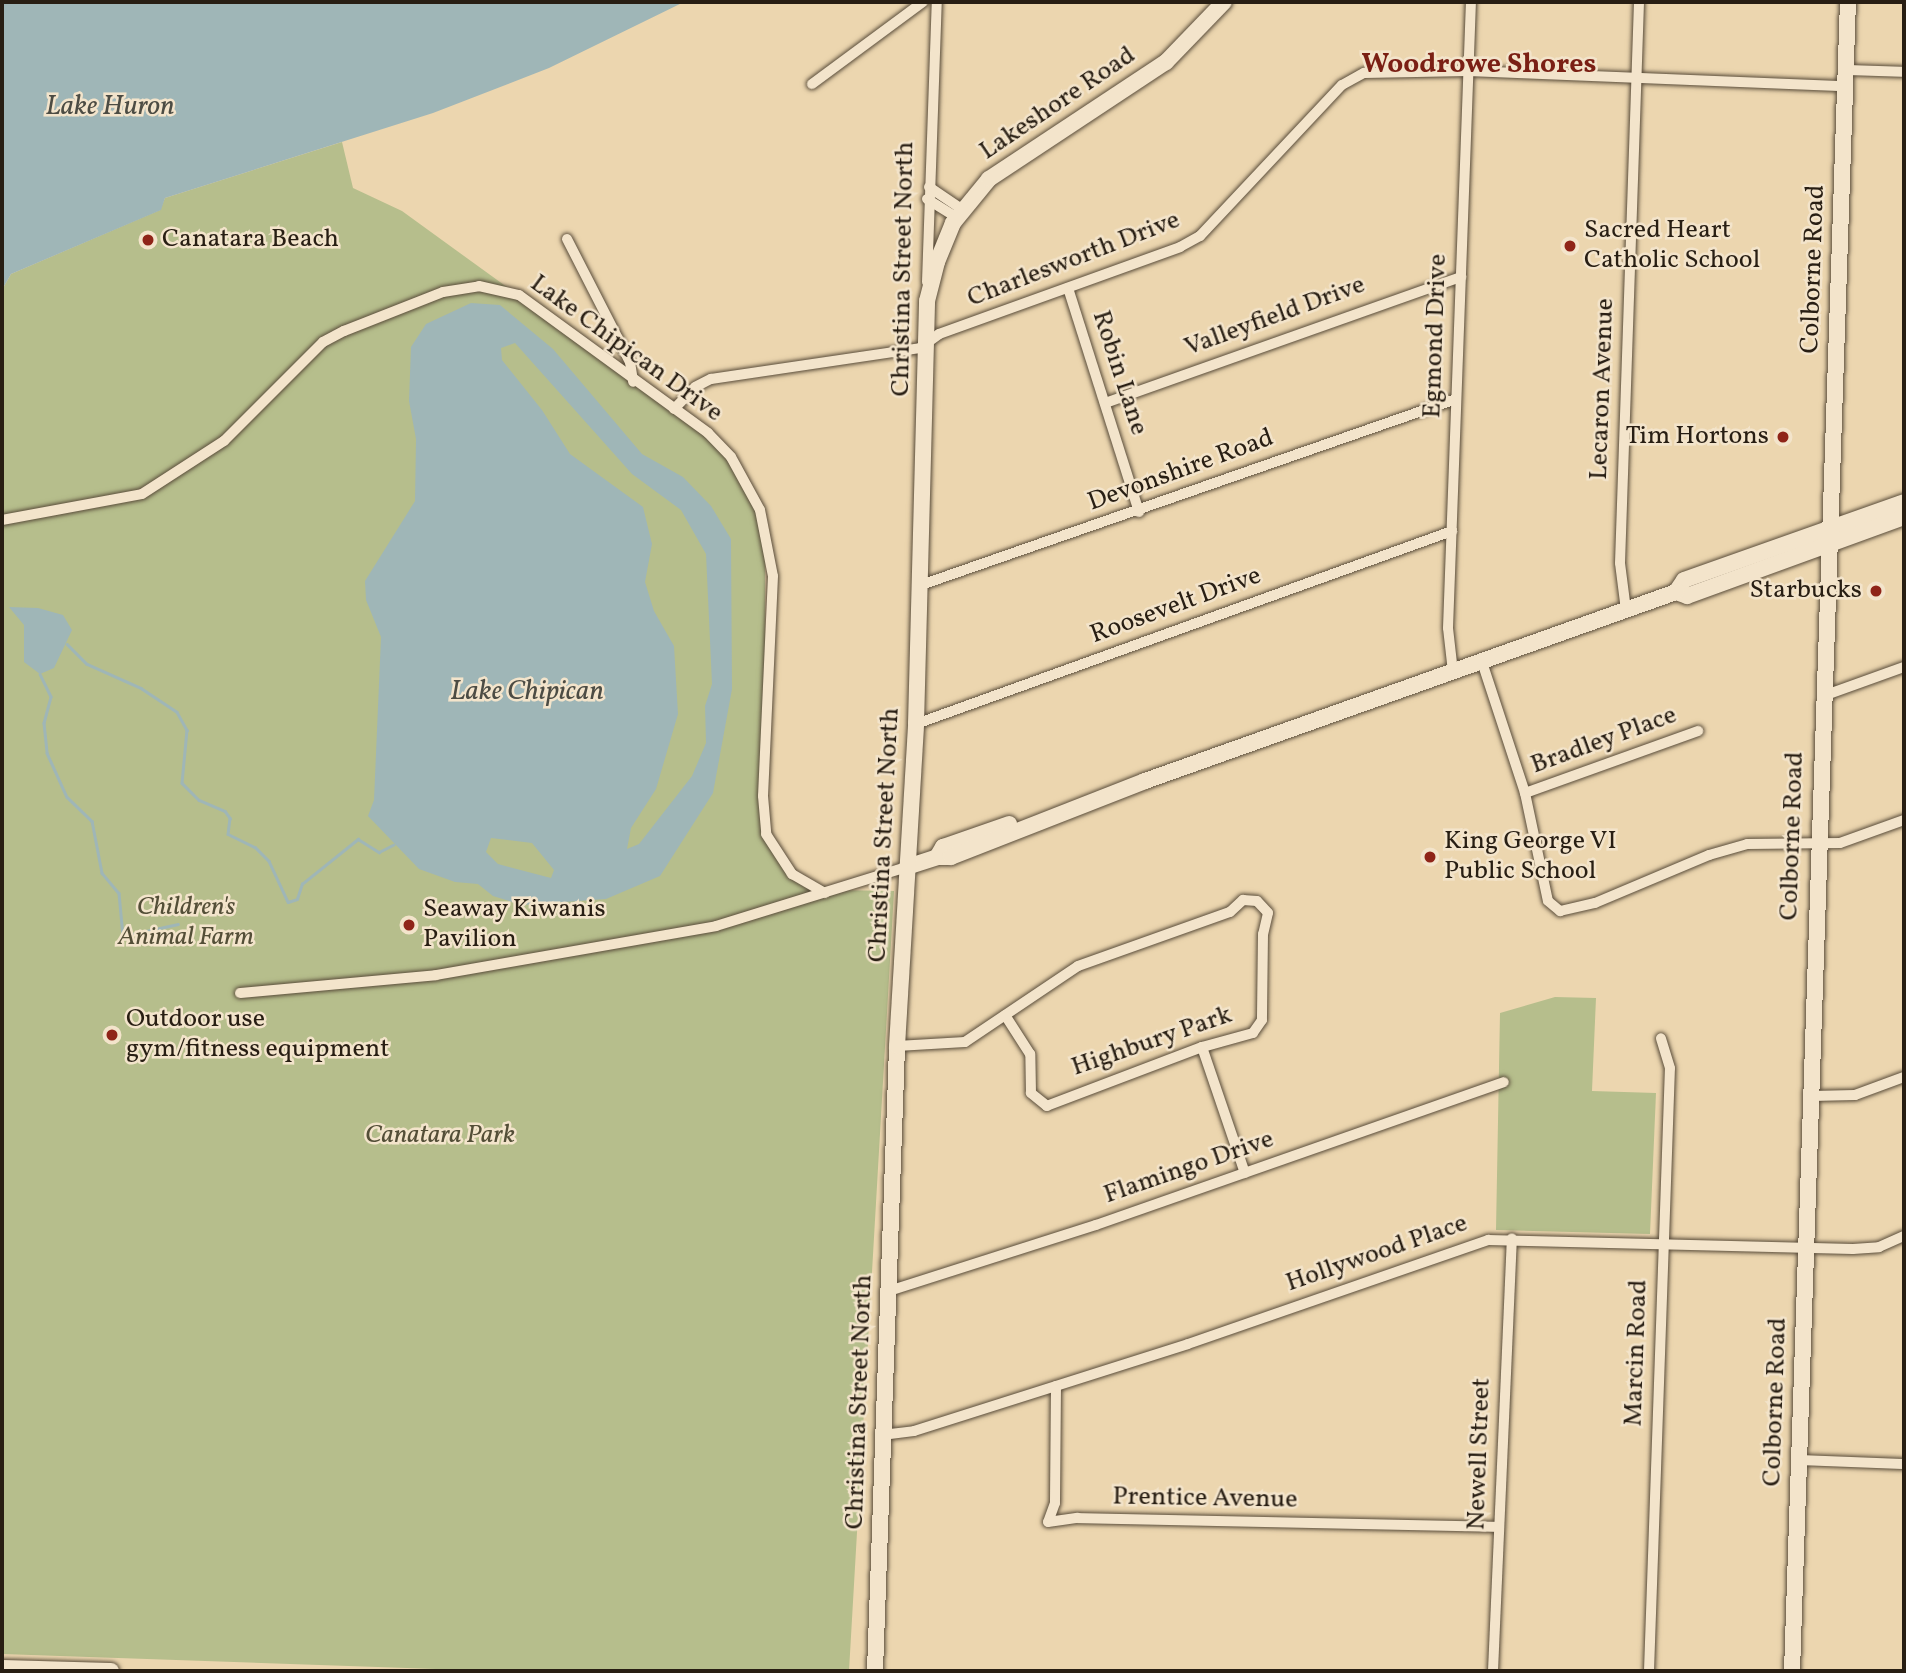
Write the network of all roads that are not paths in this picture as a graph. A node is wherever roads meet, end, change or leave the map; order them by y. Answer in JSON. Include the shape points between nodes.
{"nodes":[{"id":1,"x":923,"y":2,"type":"edge"},
{"id":2,"x":937,"y":2,"type":"edge"},
{"id":3,"x":1224,"y":2,"type":"edge"},
{"id":4,"x":1471,"y":2,"type":"edge"},
{"id":5,"x":1639,"y":2,"type":"edge"},
{"id":6,"x":1848,"y":2,"type":"edge"},
{"id":7,"x":1468,"y":71,"type":"junction"},
{"id":8,"x":1904,"y":72,"type":"edge"},
{"id":9,"x":1636,"y":78,"type":"junction"},
{"id":10,"x":1845,"y":78,"type":"junction"},
{"id":11,"x":811,"y":84,"type":"dead end"},
{"id":12,"x":928,"y":193,"type":"junction"},
{"id":13,"x":960,"y":214,"type":"junction"},
{"id":14,"x":567,"y":239,"type":"dead end"},
{"id":15,"x":1461,"y":277,"type":"junction"},
{"id":16,"x":1068,"y":288,"type":"junction"},
{"id":17,"x":927,"y":301,"type":"junction"},
{"id":18,"x":926,"y":344,"type":"junction"},
{"id":19,"x":633,"y":382,"type":"junction"},
{"id":20,"x":1456,"y":399,"type":"junction"},
{"id":21,"x":1105,"y":403,"type":"junction"},
{"id":22,"x":674,"y":409,"type":"junction"},
{"id":23,"x":1904,"y":502,"type":"edge"},
{"id":24,"x":1139,"y":512,"type":"junction"},
{"id":25,"x":1904,"y":517,"type":"edge"},
{"id":26,"x":2,"y":520,"type":"edge"},
{"id":27,"x":1452,"y":531,"type":"junction"},
{"id":28,"x":1829,"y":536,"type":"junction"},
{"id":29,"x":921,"y":585,"type":"junction"},
{"id":30,"x":1626,"y":610,"type":"junction"},
{"id":31,"x":1482,"y":662,"type":"junction"},
{"id":32,"x":1904,"y":667,"type":"edge"},
{"id":33,"x":1453,"y":672,"type":"junction"},
{"id":34,"x":1822,"y":696,"type":"junction"},
{"id":35,"x":916,"y":724,"type":"junction"},
{"id":36,"x":1698,"y":731,"type":"dead end"},
{"id":37,"x":1525,"y":793,"type":"junction"},
{"id":38,"x":1904,"y":820,"type":"edge"},
{"id":39,"x":1816,"y":844,"type":"junction"},
{"id":40,"x":907,"y":867,"type":"junction"},
{"id":41,"x":825,"y":893,"type":"junction"},
{"id":42,"x":240,"y":993,"type":"dead end"},
{"id":43,"x":1005,"y":1015,"type":"junction"},
{"id":44,"x":1661,"y":1038,"type":"dead end"},
{"id":45,"x":897,"y":1046,"type":"junction"},
{"id":46,"x":1202,"y":1047,"type":"junction"},
{"id":47,"x":1904,"y":1077,"type":"edge"},
{"id":48,"x":1504,"y":1082,"type":"dead end"},
{"id":49,"x":1812,"y":1096,"type":"junction"},
{"id":50,"x":1245,"y":1173,"type":"junction"},
{"id":51,"x":1904,"y":1236,"type":"edge"},
{"id":52,"x":1512,"y":1238,"type":"junction"},
{"id":53,"x":1663,"y":1244,"type":"junction"},
{"id":54,"x":1806,"y":1248,"type":"junction"},
{"id":55,"x":889,"y":1291,"type":"junction"},
{"id":56,"x":1056,"y":1386,"type":"junction"},
{"id":57,"x":882,"y":1435,"type":"junction"},
{"id":58,"x":1798,"y":1460,"type":"junction"},
{"id":59,"x":1904,"y":1464,"type":"edge"},
{"id":60,"x":1499,"y":1527,"type":"junction"},
{"id":61,"x":2,"y":1668,"type":"edge"},
{"id":62,"x":111,"y":1671,"type":"edge"},
{"id":63,"x":875,"y":1671,"type":"edge"},
{"id":64,"x":1493,"y":1671,"type":"edge"},
{"id":65,"x":1649,"y":1671,"type":"edge"},
{"id":66,"x":1791,"y":1671,"type":"edge"}],
"edges":[{"from":1,"to":11,"type":"street"},
{"from":2,"to":12,"type":"street","name":"Christina Street North"},
{"from":3,"to":13,"type":"street","name":"Lakeshore Road","via":[[1166,62],[1005,166]]},
{"from":4,"to":7,"type":"street","name":"Egmond Drive"},
{"from":5,"to":9,"type":"street","name":"Lecaron Avenue"},
{"from":6,"to":10,"type":"street","name":"Colborne Road"},
{"from":7,"to":9,"type":"street","name":"Charlesworth Drive"},
{"from":7,"to":15,"type":"street","name":"Egmond Drive"},
{"from":7,"to":16,"type":"street","name":"Charlesworth Drive","via":[[1364,73],[1342,85],[1200,236]]},
{"from":8,"to":10,"type":"street","name":"Charlesworth Drive"},
{"from":9,"to":10,"type":"street","name":"Charlesworth Drive"},
{"from":9,"to":30,"type":"street","name":"Lecaron Avenue","via":[[1620,564]]},
{"from":10,"to":28,"type":"street","name":"Colborne Road"},
{"from":12,"to":13,"type":"street"},
{"from":12,"to":17,"type":"street","name":"Christina Street North"},
{"from":13,"to":17,"type":"street","name":"Lakeshore Road","via":[[939,255]]},
{"from":14,"to":19,"type":"street","via":[[629,362]]},
{"from":15,"to":20,"type":"street","name":"Egmond Drive"},
{"from":15,"to":21,"type":"street","name":"Valleyfield Drive"},
{"from":16,"to":18,"type":"street","name":"Charlesworth Drive","via":[[939,334]]},
{"from":16,"to":21,"type":"street","name":"Robin Lane"},
{"from":17,"to":18,"type":"street","name":"Christina Street North"},
{"from":18,"to":22,"type":"street","name":"Charlesworth Drive","via":[[914,350],[710,380],[695,387]]},
{"from":18,"to":29,"type":"street","name":"Christina Street North"},
{"from":19,"to":22,"type":"street","name":"Lake Chipican Drive"},
{"from":19,"to":26,"type":"street","name":"Lake Chipican Drive","via":[[519,295],[479,286],[443,292],[323,342],[224,441],[142,494]]},
{"from":20,"to":24,"type":"street","name":"Devonshire Road"},
{"from":20,"to":27,"type":"street","name":"Egmond Drive"},
{"from":21,"to":24,"type":"street","name":"Robin Lane"},
{"from":22,"to":41,"type":"street","name":"Lake Chipican Drive","via":[[708,433],[731,457],[760,510],[773,576],[763,796],[766,834],[792,874]]},
{"from":23,"to":28,"type":"street"},
{"from":24,"to":29,"type":"street","name":"Devonshire Road"},
{"from":25,"to":28,"type":"street"},
{"from":27,"to":33,"type":"street","name":"Egmond Drive","via":[[1448,628]]},
{"from":27,"to":35,"type":"street","name":"Roosevelt Drive"},
{"from":28,"to":30,"type":"street","via":[[1688,596],[1676,592]]},
{"from":28,"to":34,"type":"street","name":"Colborne Road"},
{"from":29,"to":35,"type":"street","name":"Christina Street North"},
{"from":30,"to":31,"type":"street"},
{"from":31,"to":33,"type":"street"},
{"from":31,"to":37,"type":"street"},
{"from":32,"to":34,"type":"street"},
{"from":33,"to":40,"type":"street","via":[[1145,781],[951,857]]},
{"from":34,"to":39,"type":"street","name":"Colborne Road"},
{"from":35,"to":40,"type":"street","name":"Christina Street North"},
{"from":36,"to":37,"type":"street","name":"Bradley Place"},
{"from":37,"to":39,"type":"street","via":[[1548,901],[1560,911],[1595,903],[1747,844]]},
{"from":38,"to":39,"type":"street","via":[[1840,843]]},
{"from":39,"to":49,"type":"street","name":"Colborne Road"},
{"from":40,"to":41,"type":"street"},
{"from":40,"to":45,"type":"street","name":"Christina Street North"},
{"from":41,"to":42,"type":"street","via":[[716,926],[463,971]]},
{"from":43,"to":45,"type":"street","name":"Highbury Park","via":[[965,1042]]},
{"from":43,"to":46,"type":"street","name":"Highbury Park","via":[[1030,1054],[1031,1093],[1047,1106]]},
{"from":43,"to":46,"type":"street","name":"Highbury Park","via":[[1078,966],[1230,912],[1243,901],[1257,901],[1269,916],[1263,934],[1262,1025],[1253,1033]]},
{"from":44,"to":53,"type":"street","name":"Marcin Road","via":[[1670,1068]]},
{"from":45,"to":55,"type":"street","name":"Christina Street North"},
{"from":46,"to":50,"type":"street"},
{"from":47,"to":49,"type":"street","via":[[1870,1091]]},
{"from":48,"to":50,"type":"street","name":"Flamingo Drive"},
{"from":49,"to":54,"type":"street","name":"Colborne Road"},
{"from":50,"to":55,"type":"street","name":"Flamingo Drive"},
{"from":51,"to":54,"type":"street","name":"Hollywood Place","via":[[1870,1248]]},
{"from":52,"to":53,"type":"street","name":"Hollywood Place"},
{"from":52,"to":56,"type":"street","name":"Hollywood Place","via":[[1481,1242]]},
{"from":52,"to":60,"type":"street","name":"Newell Street"},
{"from":53,"to":54,"type":"street","name":"Hollywood Place"},
{"from":53,"to":65,"type":"street","name":"Marcin Road"},
{"from":54,"to":58,"type":"street","name":"Colborne Road"},
{"from":55,"to":57,"type":"street","name":"Christina Street North"},
{"from":56,"to":57,"type":"street","name":"Hollywood Place","via":[[914,1431]]},
{"from":56,"to":60,"type":"street","name":"Prentice Avenue","via":[[1055,1503],[1048,1522],[1077,1518]]},
{"from":57,"to":63,"type":"street","name":"Christina Street North"},
{"from":58,"to":59,"type":"street"},
{"from":58,"to":66,"type":"street","name":"Colborne Road"},
{"from":60,"to":64,"type":"street","name":"Newell Street"},
{"from":61,"to":62,"type":"street"}]}
